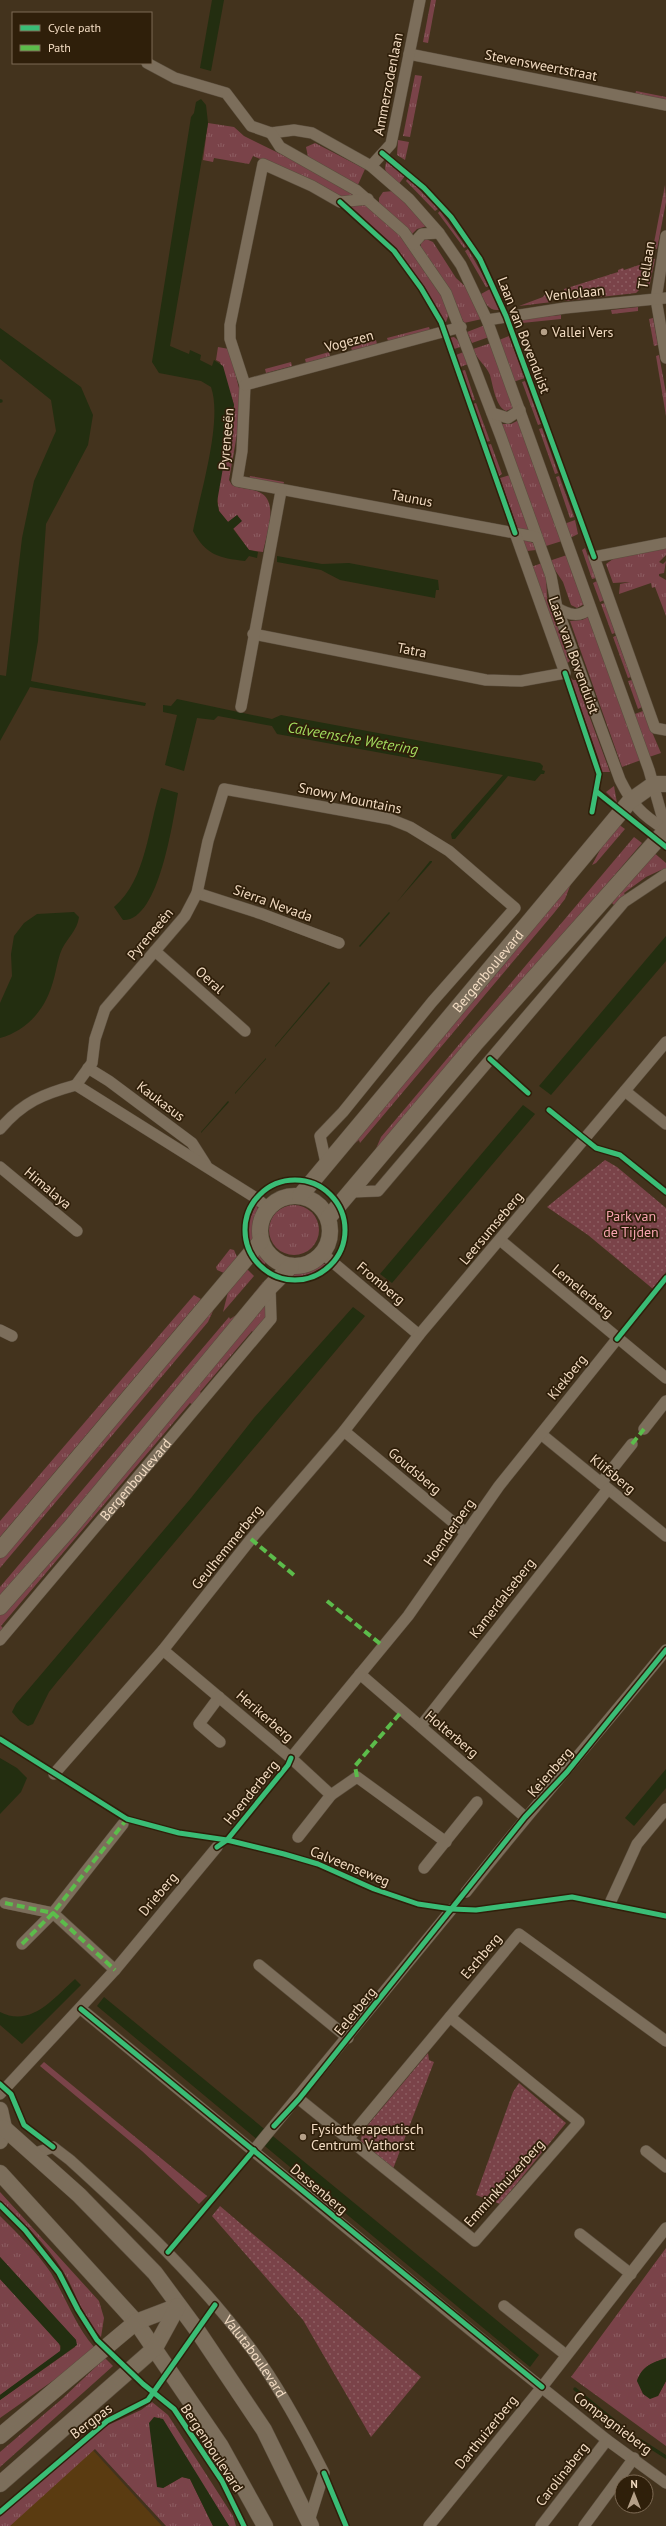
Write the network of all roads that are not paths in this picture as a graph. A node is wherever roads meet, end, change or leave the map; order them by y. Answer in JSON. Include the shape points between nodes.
{"nodes":[{"id":1,"x":420,"y":0,"type":"edge"},
{"id":2,"x":409,"y":54,"type":"junction"},
{"id":3,"x":149,"y":64,"type":"edge"},
{"id":4,"x":666,"y":105,"type":"edge"},
{"id":5,"x":270,"y":133,"type":"junction"},
{"id":6,"x":371,"y":166,"type":"junction"},
{"id":7,"x":368,"y":200,"type":"junction"},
{"id":8,"x":439,"y":233,"type":"junction"},
{"id":9,"x":666,"y":236,"type":"edge"},
{"id":10,"x":413,"y":244,"type":"junction"},
{"id":11,"x":661,"y":299,"type":"edge"},
{"id":12,"x":487,"y":320,"type":"junction"},
{"id":13,"x":461,"y":327,"type":"junction"},
{"id":14,"x":666,"y":358,"type":"edge"},
{"id":15,"x":245,"y":385,"type":"junction"},
{"id":16,"x":520,"y":410,"type":"junction"},
{"id":17,"x":492,"y":413,"type":"junction"},
{"id":18,"x":281,"y":491,"type":"junction"},
{"id":19,"x":515,"y":533,"type":"junction"},
{"id":20,"x":536,"y":537,"type":"junction"},
{"id":21,"x":666,"y":543,"type":"edge"},
{"id":22,"x":557,"y":608,"type":"junction"},
{"id":23,"x":590,"y":608,"type":"junction"},
{"id":24,"x":253,"y":634,"type":"junction"},
{"id":25,"x":565,"y":673,"type":"joint"},
{"id":26,"x":241,"y":707,"type":"dead end"},
{"id":27,"x":661,"y":729,"type":"edge"},
{"id":28,"x":660,"y":784,"type":"edge"},
{"id":29,"x":224,"y":789,"type":"joint"},
{"id":30,"x":630,"y":801,"type":"junction"},
{"id":31,"x":666,"y":830,"type":"edge"},
{"id":32,"x":666,"y":874,"type":"edge"},
{"id":33,"x":197,"y":893,"type":"junction"},
{"id":34,"x":515,"y":908,"type":"joint"},
{"id":35,"x":339,"y":943,"type":"dead end"},
{"id":36,"x":155,"y":951,"type":"junction"},
{"id":37,"x":245,"y":1031,"type":"dead end"},
{"id":38,"x":666,"y":1042,"type":"edge"},
{"id":39,"x":88,"y":1068,"type":"junction"},
{"id":40,"x":76,"y":1085,"type":"junction"},
{"id":41,"x":625,"y":1091,"type":"junction"},
{"id":42,"x":666,"y":1124,"type":"edge"},
{"id":43,"x":0,"y":1129,"type":"edge"},
{"id":44,"x":326,"y":1163,"type":"junction"},
{"id":45,"x":0,"y":1167,"type":"edge"},
{"id":46,"x":208,"y":1168,"type":"junction"},
{"id":47,"x":352,"y":1192,"type":"junction"},
{"id":48,"x":300,"y":1196,"type":"junction"},
{"id":49,"x":268,"y":1208,"type":"junction"},
{"id":50,"x":328,"y":1218,"type":"junction"},
{"id":51,"x":77,"y":1232,"type":"dead end"},
{"id":52,"x":500,"y":1240,"type":"junction"},
{"id":53,"x":261,"y":1241,"type":"junction"},
{"id":54,"x":323,"y":1254,"type":"junction"},
{"id":55,"x":291,"y":1266,"type":"junction"},
{"id":56,"x":270,"y":1287,"type":"junction"},
{"id":57,"x":0,"y":1330,"type":"edge"},
{"id":58,"x":419,"y":1335,"type":"junction"},
{"id":59,"x":12,"y":1336,"type":"dead end"},
{"id":60,"x":617,"y":1339,"type":"junction"},
{"id":61,"x":666,"y":1378,"type":"edge"},
{"id":62,"x":666,"y":1401,"type":"edge"},
{"id":63,"x":644,"y":1429,"type":"dead end"},
{"id":64,"x":344,"y":1431,"type":"junction"},
{"id":65,"x":541,"y":1434,"type":"junction"},
{"id":66,"x":632,"y":1444,"type":"dead end"},
{"id":67,"x":604,"y":1486,"type":"junction"},
{"id":68,"x":466,"y":1533,"type":"junction"},
{"id":69,"x":666,"y":1536,"type":"edge"},
{"id":70,"x":0,"y":1550,"type":"edge"},
{"id":71,"x":0,"y":1608,"type":"edge"},
{"id":72,"x":0,"y":1640,"type":"edge"},
{"id":73,"x":163,"y":1650,"type":"junction"},
{"id":74,"x":666,"y":1650,"type":"edge"},
{"id":75,"x":360,"y":1674,"type":"junction"},
{"id":76,"x":219,"y":1696,"type":"junction"},
{"id":77,"x":421,"y":1726,"type":"junction"},
{"id":78,"x":220,"y":1742,"type":"dead end"},
{"id":79,"x":290,"y":1758,"type":"junction"},
{"id":80,"x":54,"y":1774,"type":"dead end"},
{"id":81,"x":331,"y":1795,"type":"junction"},
{"id":82,"x":477,"y":1802,"type":"dead end"},
{"id":83,"x":666,"y":1809,"type":"edge"},
{"id":84,"x":525,"y":1817,"type":"junction"},
{"id":85,"x":123,"y":1824,"type":"dead end"},
{"id":86,"x":298,"y":1837,"type":"dead end"},
{"id":87,"x":446,"y":1842,"type":"junction"},
{"id":88,"x":217,"y":1847,"type":"dead end"},
{"id":89,"x":424,"y":1868,"type":"dead end"},
{"id":90,"x":466,"y":1892,"type":"dead end"},
{"id":91,"x":5,"y":1903,"type":"dead end"},
{"id":92,"x":610,"y":1903,"type":"dead end"},
{"id":93,"x":452,"y":1910,"type":"dead end"},
{"id":94,"x":53,"y":1913,"type":"junction"},
{"id":95,"x":22,"y":1944,"type":"dead end"},
{"id":96,"x":259,"y":1965,"type":"dead end"},
{"id":97,"x":115,"y":1970,"type":"junction"},
{"id":98,"x":81,"y":2009,"type":"junction"},
{"id":99,"x":450,"y":2017,"type":"junction"},
{"id":100,"x":348,"y":2038,"type":"junction"},
{"id":101,"x":666,"y":2041,"type":"edge"},
{"id":102,"x":0,"y":2094,"type":"edge"},
{"id":103,"x":299,"y":2099,"type":"junction"},
{"id":104,"x":0,"y":2110,"type":"edge"},
{"id":105,"x":2,"y":2134,"type":"edge"},
{"id":106,"x":349,"y":2138,"type":"junction"},
{"id":107,"x":254,"y":2150,"type":"junction"},
{"id":108,"x":646,"y":2151,"type":"dead end"},
{"id":109,"x":33,"y":2154,"type":"junction"},
{"id":110,"x":666,"y":2167,"type":"edge"},
{"id":111,"x":0,"y":2173,"type":"edge"},
{"id":112,"x":0,"y":2184,"type":"edge"},
{"id":113,"x":17,"y":2193,"type":"junction"},
{"id":114,"x":666,"y":2228,"type":"edge"},
{"id":115,"x":580,"y":2234,"type":"dead end"},
{"id":116,"x":631,"y":2274,"type":"junction"},
{"id":117,"x":178,"y":2306,"type":"junction"},
{"id":118,"x":504,"y":2306,"type":"dead end"},
{"id":119,"x":136,"y":2322,"type":"junction"},
{"id":120,"x":155,"y":2348,"type":"junction"},
{"id":121,"x":566,"y":2355,"type":"junction"},
{"id":122,"x":542,"y":2387,"type":"junction"},
{"id":123,"x":0,"y":2436,"type":"edge"},
{"id":124,"x":607,"y":2440,"type":"junction"},
{"id":125,"x":634,"y":2458,"type":"junction"},
{"id":126,"x":666,"y":2483,"type":"edge"},
{"id":127,"x":0,"y":2484,"type":"edge"},
{"id":128,"x":260,"y":2522,"type":"edge"},
{"id":129,"x":310,"y":2524,"type":"edge"},
{"id":130,"x":429,"y":2526,"type":"edge"},
{"id":131,"x":541,"y":2526,"type":"edge"},
{"id":132,"x":584,"y":2526,"type":"edge"}],
"edges":[{"from":1,"to":2,"type":"street","name":"Ammerzodenlaan"},
{"from":2,"to":4,"type":"street","name":"Stevensweertstraat"},
{"from":2,"to":6,"type":"street","name":"Ammerzodenlaan","via":[[391,144]]},
{"from":3,"to":5,"type":"street","name":"Laan van Bovenduist","via":[[175,78],[226,93],[251,126]]},
{"from":5,"to":6,"type":"street","name":"Laan van Bovenduist","via":[[294,130],[312,133]]},
{"from":5,"to":7,"type":"street","name":"Laan van Bovenduist","via":[[280,147],[329,174]]},
{"from":6,"to":8,"type":"street","name":"Laan van Bovenduist","via":[[409,199]]},
{"from":7,"to":10,"type":"street","name":"Laan van Bovenduist","via":[[404,232]]},
{"from":7,"to":15,"type":"street","name":"Pyreneeën","via":[[340,202],[263,164],[230,325],[230,339]]},
{"from":8,"to":10,"type":"street","via":[[422,234]]},
{"from":8,"to":12,"type":"street","name":"Laan van Bovenduist","via":[[461,265]]},
{"from":9,"to":11,"type":"street","name":"Tiellaan"},
{"from":10,"to":13,"type":"street","name":"Laan van Bovenduist","via":[[446,293]]},
{"from":11,"to":12,"type":"street","name":"Venlolaan","via":[[565,308]]},
{"from":11,"to":14,"type":"street","name":"Tiellaan"},
{"from":12,"to":16,"type":"street","name":"Laan van Bovenduist"},
{"from":13,"to":15,"type":"street","name":"Vogezen"},
{"from":13,"to":17,"type":"street","name":"Laan van Bovenduist"},
{"from":15,"to":18,"type":"street","name":"Pyreneeën","via":[[242,451],[237,481]]},
{"from":16,"to":17,"type":"street","via":[[508,418]]},
{"from":16,"to":23,"type":"street","name":"Laan van Bovenduist"},
{"from":17,"to":20,"type":"street","name":"Laan van Bovenduist"},
{"from":18,"to":19,"type":"street","name":"Taunus","via":[[310,494]]},
{"from":18,"to":24,"type":"street"},
{"from":19,"to":20,"type":"street","name":"Taunus"},
{"from":19,"to":25,"type":"street","name":"Laan van Bovenduist"},
{"from":20,"to":22,"type":"street","name":"Laan van Bovenduist","via":[[551,576]]},
{"from":21,"to":27,"type":"street","via":[[594,557],[632,664]]},
{"from":22,"to":23,"type":"street","name":"Laan van Bovenduist","via":[[576,615]]},
{"from":22,"to":30,"type":"street","name":"Laan van Bovenduist"},
{"from":23,"to":28,"type":"street","name":"Laan van Bovenduist"},
{"from":24,"to":25,"type":"street","name":"Tatra","via":[[486,680],[521,681]]},
{"from":24,"to":26,"type":"street"},
{"from":28,"to":30,"type":"main road","name":"Bergenboulevard"},
{"from":28,"to":31,"type":"street","name":"Laan van Bovenduist"},
{"from":29,"to":33,"type":"street","name":"Pyreneeën","via":[[208,841]]},
{"from":29,"to":34,"type":"street","name":"Snowy Mountains","via":[[410,826],[449,851]]},
{"from":30,"to":31,"type":"street","name":"Laan van Bovenduist","via":[[644,817]]},
{"from":30,"to":44,"type":"main road","name":"Bergenboulevard"},
{"from":31,"to":47,"type":"main road","via":[[475,1044]]},
{"from":32,"to":47,"type":"street","via":[[624,902],[378,1191]]},
{"from":33,"to":35,"type":"street","name":"Sierra Nevada"},
{"from":33,"to":36,"type":"street","name":"Pyreneeën","via":[[185,916]]},
{"from":34,"to":44,"type":"street","name":"Bergenboulevard","via":[[320,1136]]},
{"from":36,"to":37,"type":"street","name":"Oeral"},
{"from":36,"to":39,"type":"street","name":"Pyreneeën","via":[[105,1009],[95,1039],[92,1063]]},
{"from":38,"to":41,"type":"street","name":"Leersumseberg"},
{"from":39,"to":40,"type":"street","name":"Pyreneeën"},
{"from":39,"to":46,"type":"street","name":"Kaukasus","via":[[109,1080],[192,1143]]},
{"from":40,"to":43,"type":"street","via":[[43,1094],[12,1115]]},
{"from":40,"to":46,"type":"street","name":"Kaukasus"},
{"from":41,"to":42,"type":"street"},
{"from":41,"to":52,"type":"street","name":"Leersumseberg"},
{"from":44,"to":48,"type":"main road","name":"Bergenboulevard"},
{"from":45,"to":51,"type":"street","name":"Himalaya"},
{"from":46,"to":49,"type":"street","name":"Kaukasus"},
{"from":47,"to":50,"type":"main road"},
{"from":48,"to":49,"type":"main road","via":[[288,1196]]},
{"from":48,"to":50,"type":"main road","via":[[316,1202]]},
{"from":49,"to":53,"type":"main road","via":[[260,1229]]},
{"from":50,"to":54,"type":"main road","via":[[331,1238]]},
{"from":52,"to":58,"type":"street","name":"Leersumseberg"},
{"from":52,"to":60,"type":"street","name":"Lemelerberg"},
{"from":53,"to":55,"type":"main road","via":[[275,1260]]},
{"from":53,"to":70,"type":"main road"},
{"from":54,"to":55,"type":"main road","via":[[314,1262],[303,1266]]},
{"from":54,"to":58,"type":"street","name":"Fromberg"},
{"from":55,"to":56,"type":"main road","name":"Bergenboulevard"},
{"from":56,"to":71,"type":"main road","name":"Bergenboulevard","via":[[70,1528]]},
{"from":56,"to":72,"type":"street","name":"Bergenboulevard","via":[[271,1319]]},
{"from":57,"to":59,"type":"street"},
{"from":58,"to":64,"type":"street","name":"Geulhemmerberg"},
{"from":60,"to":61,"type":"street","name":"Lemelerberg"},
{"from":60,"to":65,"type":"street","name":"Kiekberg"},
{"from":62,"to":63,"type":"street"},
{"from":64,"to":68,"type":"street","name":"Goudsberg"},
{"from":64,"to":73,"type":"street","name":"Geulhemmerberg","via":[[251,1539]]},
{"from":65,"to":67,"type":"street","name":"Klifsberg"},
{"from":65,"to":68,"type":"street","name":"Hoenderberg","via":[[499,1486]]},
{"from":66,"to":67,"type":"street","name":"Kamerdalseberg"},
{"from":67,"to":69,"type":"street","name":"Klifsberg"},
{"from":67,"to":77,"type":"street","name":"Kamerdalseberg"},
{"from":68,"to":75,"type":"street","name":"Hoenderberg","via":[[408,1616]]},
{"from":73,"to":76,"type":"street","name":"Herikerberg"},
{"from":73,"to":80,"type":"street","name":"Geulhemmerberg"},
{"from":74,"to":84,"type":"street","name":"Keienberg","via":[[567,1772]]},
{"from":75,"to":77,"type":"street","name":"Holterberg"},
{"from":75,"to":79,"type":"street","name":"Hoenderberg"},
{"from":76,"to":78,"type":"street","name":"Herikerberg","via":[[199,1724]]},
{"from":76,"to":79,"type":"street","name":"Herikerberg"},
{"from":77,"to":84,"type":"street","name":"Holterberg"},
{"from":79,"to":81,"type":"street","name":"Hoenderberg"},
{"from":81,"to":86,"type":"street"},
{"from":81,"to":87,"type":"street","via":[[357,1777]]},
{"from":82,"to":87,"type":"street"},
{"from":83,"to":92,"type":"street","via":[[637,1844]]},
{"from":84,"to":90,"type":"street","name":"Keienberg"},
{"from":85,"to":94,"type":"street"},
{"from":87,"to":89,"type":"street"},
{"from":88,"to":97,"type":"street","name":"Drieberg"},
{"from":91,"to":94,"type":"street"},
{"from":93,"to":100,"type":"street","name":"Eelerberg"},
{"from":94,"to":95,"type":"street"},
{"from":94,"to":97,"type":"street"},
{"from":96,"to":100,"type":"street","name":"Eelerberg"},
{"from":97,"to":98,"type":"street","name":"Drieberg"},
{"from":98,"to":102,"type":"street","name":"Drieberg"},
{"from":98,"to":107,"type":"street","name":"Dassenberg"},
{"from":99,"to":101,"type":"street","name":"Eschberg","via":[[519,1934]]},
{"from":99,"to":106,"type":"street","name":"Eschberg"},
{"from":99,"to":106,"type":"street","name":"Emminkhuizerberg","via":[[579,2122],[475,2241]]},
{"from":100,"to":103,"type":"street","name":"Eelerberg"},
{"from":103,"to":106,"type":"street","name":"Emminkhuizerberg"},
{"from":103,"to":107,"type":"street","name":"Eelerberg"},
{"from":104,"to":105,"type":"main road"},
{"from":105,"to":109,"type":"main road"},
{"from":107,"to":122,"type":"street","name":"Dassenberg"},
{"from":108,"to":110,"type":"street"},
{"from":109,"to":117,"type":"main road","via":[[79,2195],[155,2272]]},
{"from":109,"to":129,"type":"street","name":"Valutaboulevard","via":[[53,2147],[125,2210],[168,2252],[252,2350],[306,2438],[324,2473]]},
{"from":111,"to":113,"type":"main road"},
{"from":112,"to":113,"type":"main road"},
{"from":113,"to":119,"type":"main road"},
{"from":114,"to":116,"type":"street","name":"Darthuizerberg"},
{"from":115,"to":116,"type":"street"},
{"from":116,"to":121,"type":"street","name":"Darthuizerberg"},
{"from":117,"to":119,"type":"main road"},
{"from":117,"to":120,"type":"main road","name":"Bergpas"},
{"from":117,"to":129,"type":"main road","name":"Valutaboulevard","via":[[264,2430]]},
{"from":118,"to":121,"type":"street"},
{"from":119,"to":120,"type":"main road"},
{"from":119,"to":123,"type":"main road"},
{"from":120,"to":127,"type":"main road","name":"Bergpas"},
{"from":120,"to":128,"type":"main road","via":[[220,2445]]},
{"from":121,"to":122,"type":"street","name":"Darthuizerberg"},
{"from":122,"to":124,"type":"street","name":"Compagnieberg"},
{"from":122,"to":130,"type":"street","name":"Darthuizerberg"},
{"from":124,"to":125,"type":"street","name":"Compagnieberg"},
{"from":124,"to":131,"type":"street","name":"Carolinaberg"},
{"from":125,"to":126,"type":"street","name":"Compagnieberg"},
{"from":125,"to":132,"type":"street"}]}
